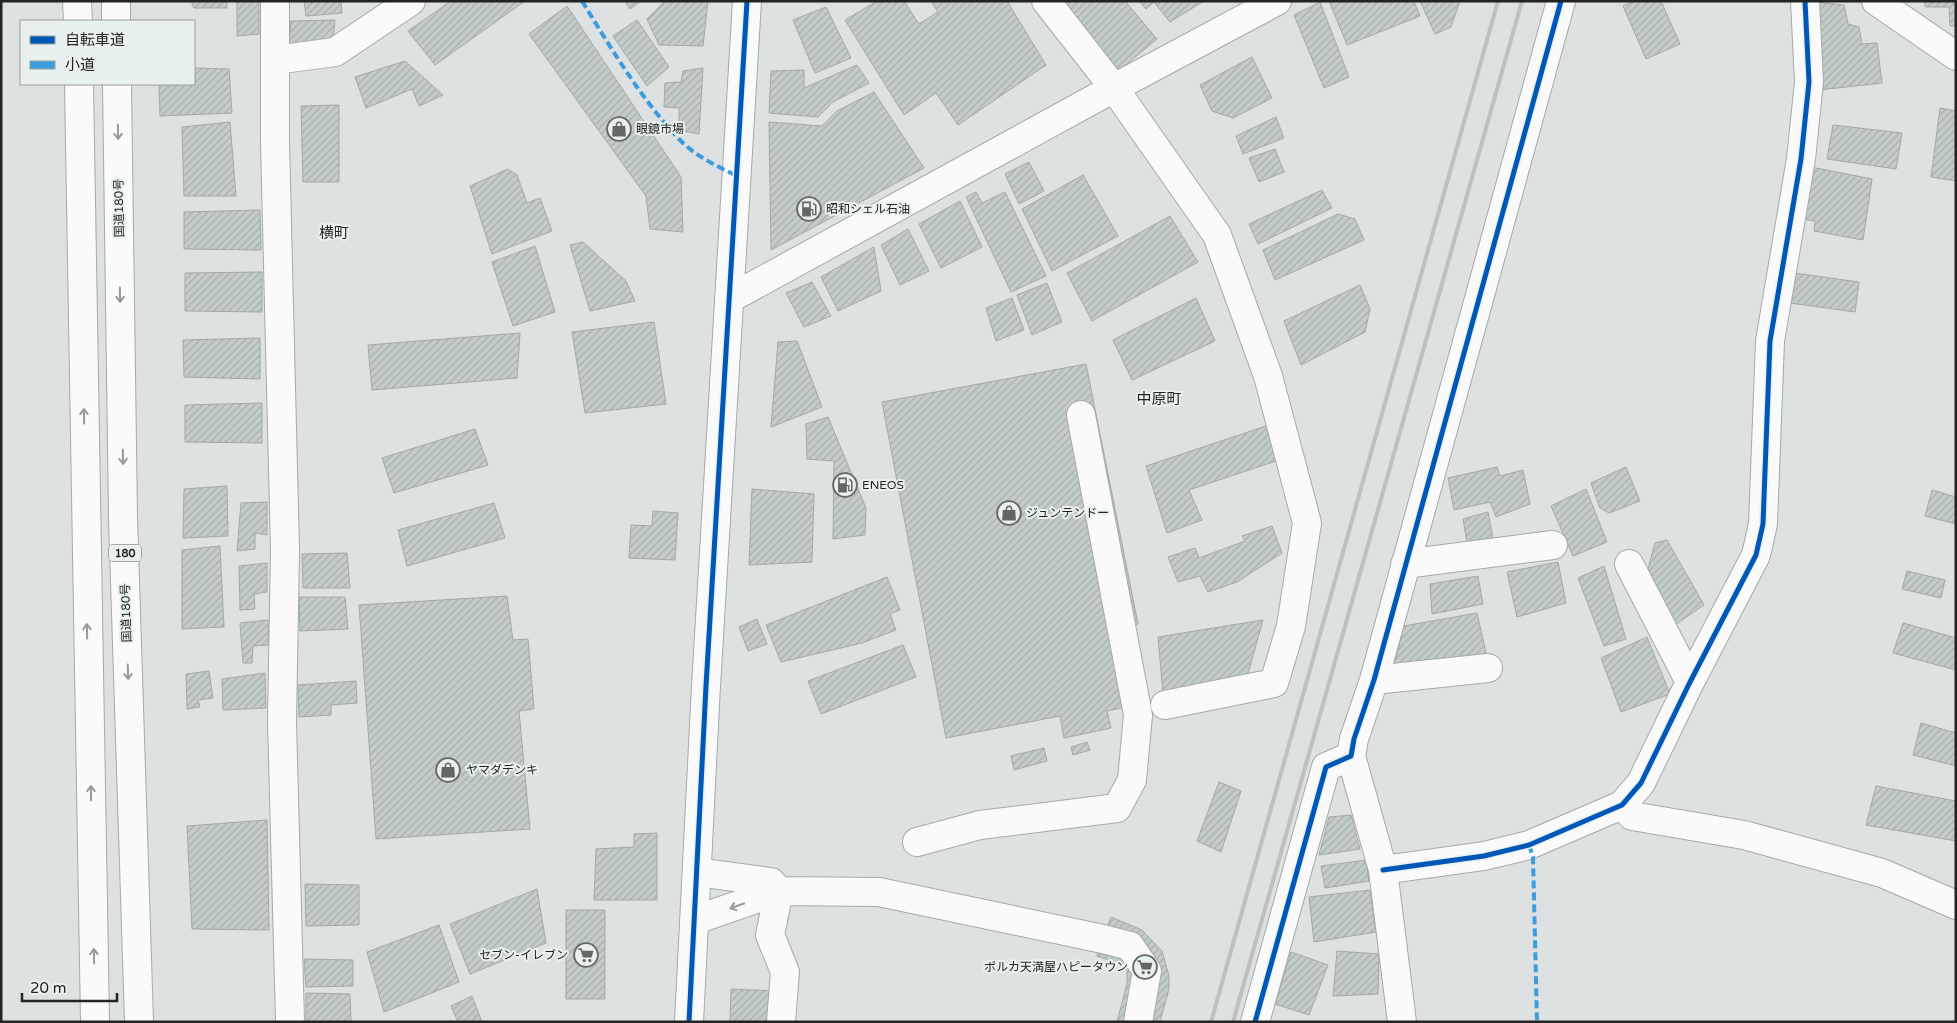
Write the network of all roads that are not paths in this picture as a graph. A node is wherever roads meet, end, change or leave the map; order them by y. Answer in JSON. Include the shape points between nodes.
{"nodes":[{"id":1,"x":77,"y":1,"type":"edge"},
{"id":2,"x":116,"y":1,"type":"edge"},
{"id":3,"x":275,"y":1,"type":"edge"},
{"id":4,"x":411,"y":1,"type":"edge"},
{"id":5,"x":747,"y":1,"type":"edge"},
{"id":6,"x":1046,"y":1,"type":"edge"},
{"id":7,"x":1277,"y":1,"type":"edge"},
{"id":8,"x":1561,"y":1,"type":"edge"},
{"id":9,"x":1805,"y":1,"type":"edge"},
{"id":10,"x":1876,"y":1,"type":"edge"},
{"id":11,"x":78,"y":20,"type":"edge"},
{"id":12,"x":116,"y":20,"type":"edge"},
{"id":13,"x":1956,"y":56,"type":"edge"},
{"id":14,"x":275,"y":60,"type":"junction"},
{"id":15,"x":78,"y":85,"type":"edge"},
{"id":16,"x":117,"y":85,"type":"edge"},
{"id":17,"x":1114,"y":88,"type":"junction"},
{"id":18,"x":729,"y":299,"type":"junction"},
{"id":19,"x":1081,"y":415,"type":"dead end"},
{"id":20,"x":1553,"y":545,"type":"dead end"},
{"id":21,"x":1406,"y":564,"type":"junction"},
{"id":22,"x":1629,"y":564,"type":"dead end"},
{"id":23,"x":1488,"y":668,"type":"dead end"},
{"id":24,"x":1374,"y":680,"type":"junction"},
{"id":25,"x":1690,"y":682,"type":"junction"},
{"id":26,"x":1165,"y":705,"type":"dead end"},
{"id":27,"x":1351,"y":756,"type":"junction"},
{"id":28,"x":1622,"y":805,"type":"junction"},
{"id":29,"x":917,"y":842,"type":"dead end"},
{"id":30,"x":1383,"y":870,"type":"junction"},
{"id":31,"x":697,"y":872,"type":"junction"},
{"id":32,"x":779,"y":891,"type":"junction"},
{"id":33,"x":1956,"y":905,"type":"edge"},
{"id":34,"x":695,"y":920,"type":"junction"},
{"id":35,"x":95,"y":1022,"type":"edge"},
{"id":36,"x":139,"y":1022,"type":"edge"},
{"id":37,"x":290,"y":1022,"type":"edge"},
{"id":38,"x":689,"y":1022,"type":"edge"},
{"id":39,"x":781,"y":1022,"type":"edge"},
{"id":40,"x":1138,"y":1022,"type":"edge"},
{"id":41,"x":1255,"y":1022,"type":"edge"},
{"id":42,"x":1402,"y":1022,"type":"edge"}],
"edges":[{"from":1,"to":11,"type":"main road"},
{"from":2,"to":12,"type":"main road"},
{"from":3,"to":14,"type":"main road"},
{"from":4,"to":14,"type":"main road","via":[[335,52]]},
{"from":5,"to":18,"type":"main road"},
{"from":6,"to":17,"type":"main road"},
{"from":7,"to":17,"type":"main road"},
{"from":8,"to":21,"type":"main road"},
{"from":9,"to":25,"type":"main road","via":[[1809,82],[1801,159],[1770,341],[1763,524],[1756,555]]},
{"from":10,"to":13,"type":"main road"},
{"from":14,"to":37,"type":"main road","via":[[285,550],[282,722]]},
{"from":35,"to":15,"type":"main road","one_way":true},
{"from":16,"to":36,"type":"main road","name":"国道180号","number":"180","one_way":true,"via":[[124,518]]},
{"from":17,"to":18,"type":"main road"},
{"from":17,"to":26,"type":"main road","via":[[1217,235],[1268,376],[1307,523],[1291,626],[1274,683]]},
{"from":18,"to":31,"type":"main road"},
{"from":19,"to":29,"type":"main road","via":[[1138,715],[1132,780],[1117,808],[980,825]]},
{"from":20,"to":21,"type":"main road"},
{"from":21,"to":24,"type":"main road"},
{"from":22,"to":25,"type":"main road"},
{"from":23,"to":24,"type":"main road"},
{"from":24,"to":27,"type":"main road"},
{"from":25,"to":28,"type":"main road","via":[[1641,783]]},
{"from":27,"to":30,"type":"main road"},
{"from":27,"to":41,"type":"main road","via":[[1326,767]]},
{"from":28,"to":30,"type":"main road","via":[[1529,844],[1484,856]]},
{"from":28,"to":33,"type":"main road","via":[[1632,816],[1744,836],[1882,873]]},
{"from":30,"to":42,"type":"main road"},
{"from":31,"to":32,"type":"main road","via":[[771,882]]},
{"from":31,"to":34,"type":"main road"},
{"from":32,"to":34,"type":"main road","one_way":true},
{"from":32,"to":39,"type":"main road","via":[[770,935],[791,977]]},
{"from":32,"to":40,"type":"main road","via":[[879,892],[1130,946],[1147,971]]},
{"from":34,"to":38,"type":"main road"}]}
